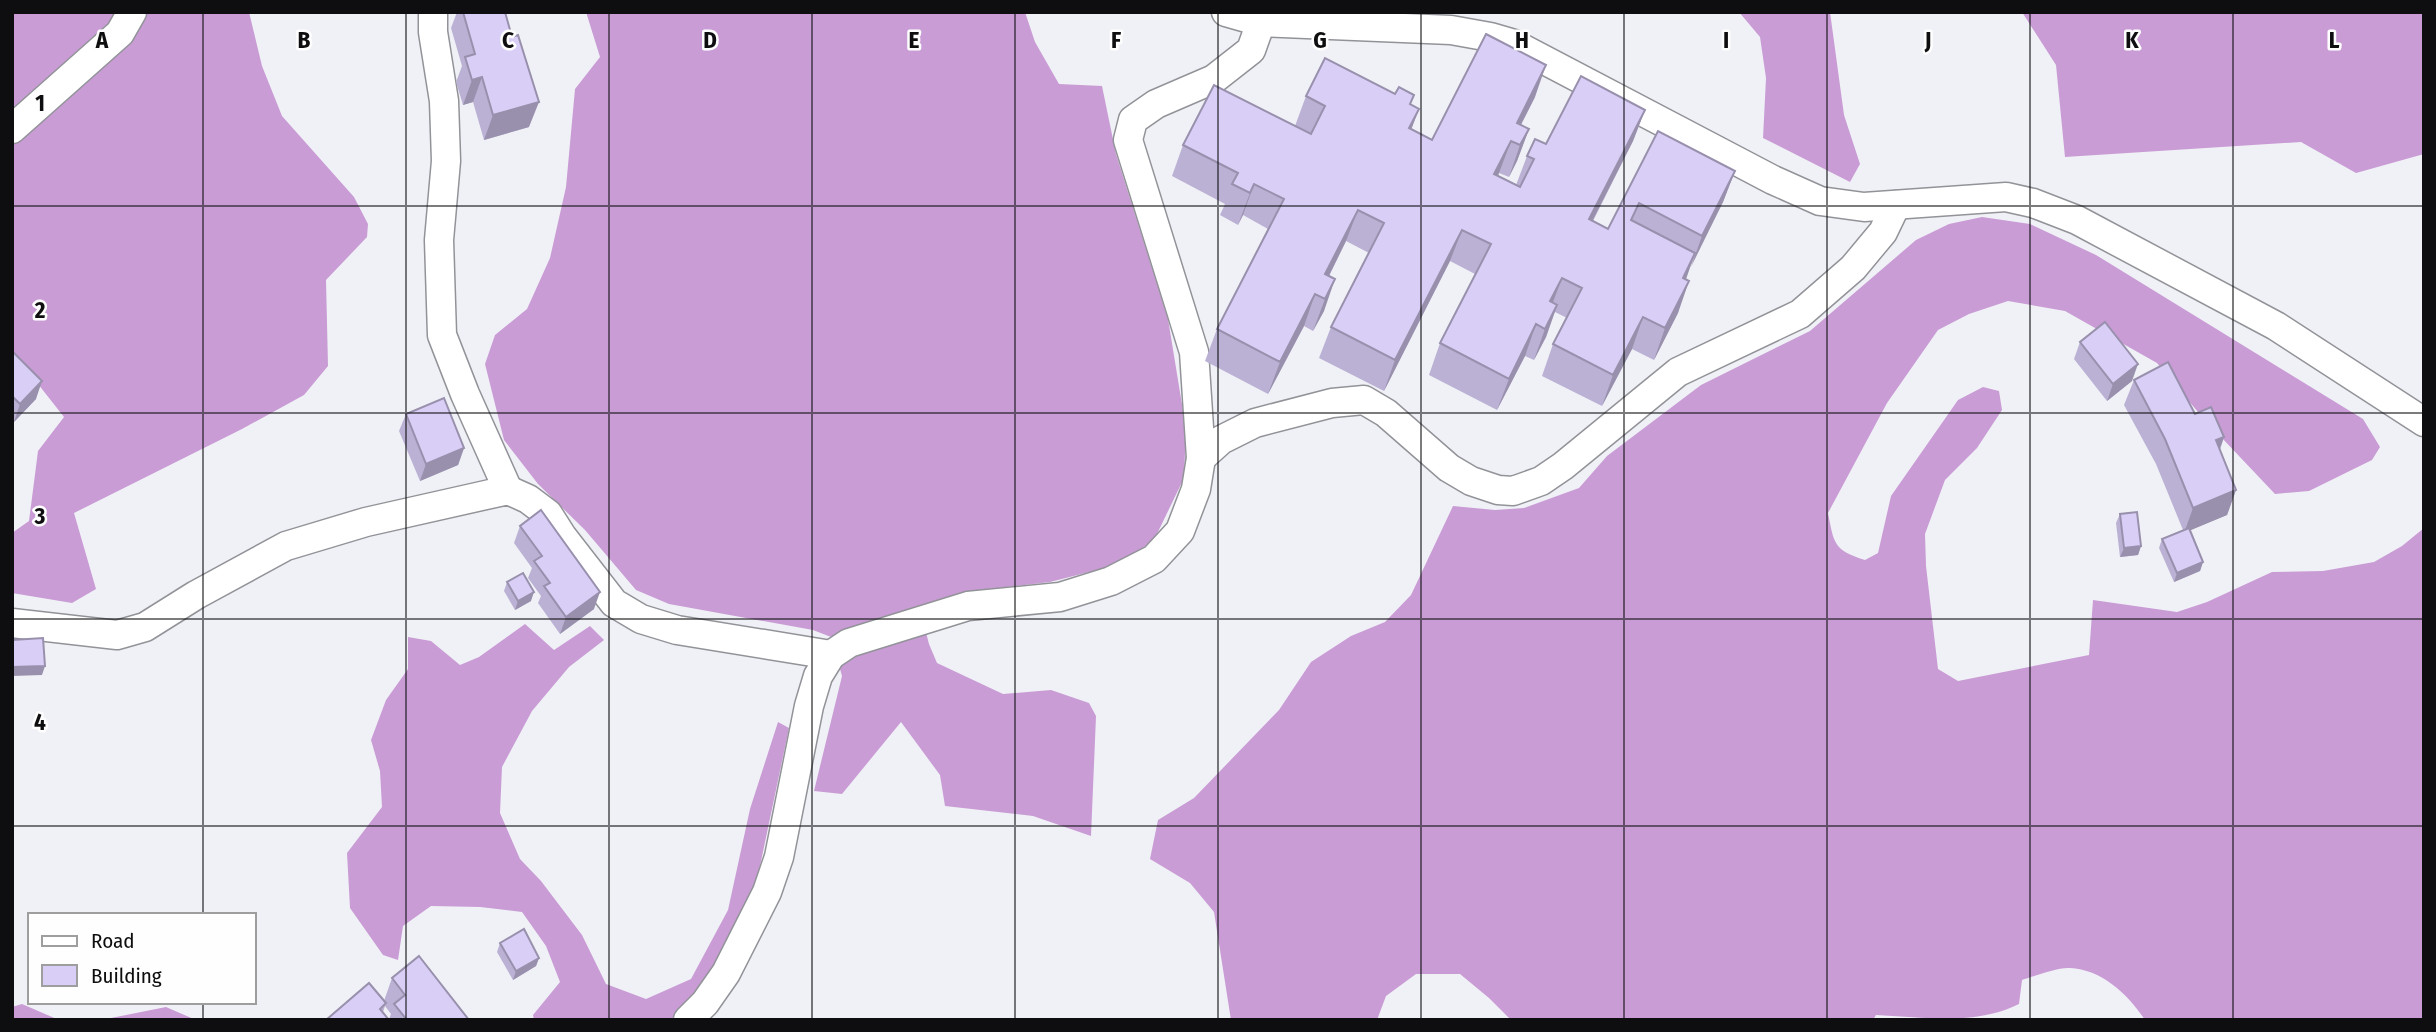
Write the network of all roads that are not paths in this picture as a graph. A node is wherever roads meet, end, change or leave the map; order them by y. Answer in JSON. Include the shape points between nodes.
{"nodes":[{"id":1,"x":132,"y":12,"type":"edge"},
{"id":2,"x":433,"y":12,"type":"edge"},
{"id":3,"x":1226,"y":12,"type":"edge"},
{"id":4,"x":1399,"y":20,"type":"edge"},
{"id":5,"x":1261,"y":22,"type":"junction"},
{"id":6,"x":12,"y":129,"type":"edge"},
{"id":7,"x":1896,"y":205,"type":"junction"},
{"id":8,"x":2424,"y":422,"type":"edge"},
{"id":9,"x":1201,"y":458,"type":"junction"},
{"id":10,"x":508,"y":490,"type":"junction"},
{"id":11,"x":12,"y":623,"type":"edge"},
{"id":12,"x":831,"y":656,"type":"junction"},
{"id":13,"x":688,"y":1020,"type":"edge"}],
"edges":[{"from":1,"to":6,"type":"street","via":[[120,33]]},
{"from":2,"to":10,"type":"street","via":[[446,160],[439,240],[442,335]]},
{"from":3,"to":5,"type":"street"},
{"from":4,"to":5,"type":"street"},
{"from":4,"to":7,"type":"street","via":[[1514,44],[1820,201],[1864,207]]},
{"from":5,"to":9,"type":"street","via":[[1251,50],[1214,79],[1156,104],[1133,120],[1128,140],[1194,352]]},
{"from":7,"to":8,"type":"street","via":[[2006,197],[2077,220],[2276,326]]},
{"from":7,"to":9,"type":"street","via":[[1883,232],[1853,268],[1800,314],[1678,372],[1563,466],[1513,491],[1471,481],[1449,468],[1386,413],[1364,400],[1332,403],[1255,424],[1221,440]]},
{"from":9,"to":12,"type":"street","via":[[1196,489],[1180,531],[1154,559],[1111,581],[1060,597],[968,606],[849,642]]},
{"from":10,"to":11,"type":"street","via":[[366,522],[286,546],[145,627],[117,635]]},
{"from":10,"to":12,"type":"street","via":[[548,514],[614,603],[641,619]]},
{"from":12,"to":13,"type":"street","via":[[818,676],[809,706],[779,857],[767,892],[726,973]]}]}
